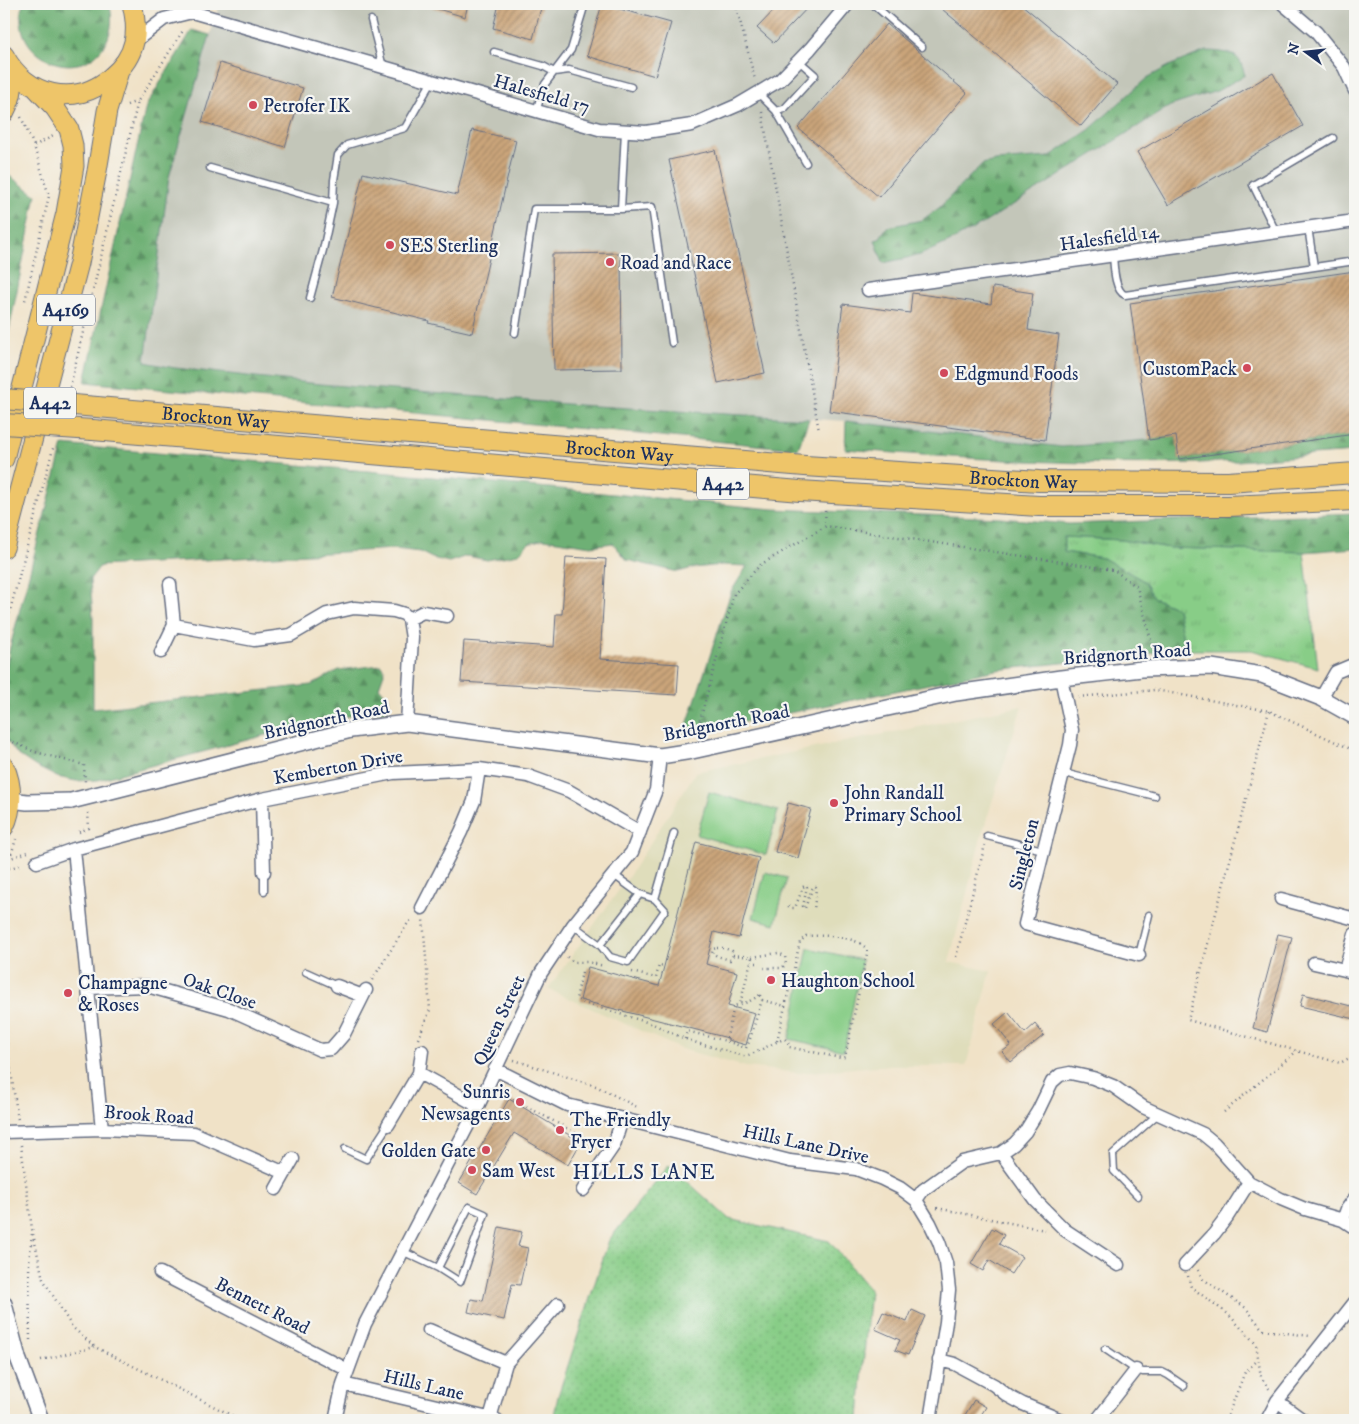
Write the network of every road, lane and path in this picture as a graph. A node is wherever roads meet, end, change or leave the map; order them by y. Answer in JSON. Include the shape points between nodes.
{"nodes":[{"id":1,"x":132,"y":4,"type":"edge"},
{"id":2,"x":174,"y":4,"type":"edge"},
{"id":3,"x":585,"y":4,"type":"edge"},
{"id":4,"x":737,"y":4,"type":"edge"},
{"id":5,"x":848,"y":4,"type":"edge"},
{"id":6,"x":873,"y":4,"type":"edge"},
{"id":7,"x":1283,"y":4,"type":"edge"},
{"id":8,"x":192,"y":12,"type":"junction"},
{"id":9,"x":371,"y":20,"type":"dead end"},
{"id":10,"x":134,"y":42,"type":"junction"},
{"id":11,"x":922,"y":47,"type":"dead end"},
{"id":12,"x":494,"y":52,"type":"dead end"},
{"id":13,"x":7,"y":61,"type":"edge"},
{"id":14,"x":798,"y":61,"type":"junction"},
{"id":15,"x":383,"y":67,"type":"junction"},
{"id":16,"x":119,"y":71,"type":"junction"},
{"id":17,"x":554,"y":72,"type":"junction"},
{"id":18,"x":432,"y":81,"type":"junction"},
{"id":19,"x":631,"y":87,"type":"dead end"},
{"id":20,"x":37,"y":89,"type":"junction"},
{"id":21,"x":1355,"y":91,"type":"edge"},
{"id":22,"x":758,"y":93,"type":"junction"},
{"id":23,"x":536,"y":111,"type":"junction"},
{"id":24,"x":776,"y":111,"type":"junction"},
{"id":25,"x":4,"y":112,"type":"edge"},
{"id":26,"x":625,"y":131,"type":"junction"},
{"id":27,"x":1333,"y":138,"type":"dead end"},
{"id":28,"x":34,"y":146,"type":"dead end"},
{"id":29,"x":806,"y":163,"type":"dead end"},
{"id":30,"x":210,"y":168,"type":"dead end"},
{"id":31,"x":333,"y":202,"type":"junction"},
{"id":32,"x":621,"y":209,"type":"junction"},
{"id":33,"x":1355,"y":221,"type":"edge"},
{"id":34,"x":1308,"y":227,"type":"junction"},
{"id":35,"x":1276,"y":232,"type":"junction"},
{"id":36,"x":1113,"y":255,"type":"junction"},
{"id":37,"x":1355,"y":261,"type":"edge"},
{"id":38,"x":1314,"y":267,"type":"junction"},
{"id":39,"x":868,"y":290,"type":"dead end"},
{"id":40,"x":310,"y":298,"type":"dead end"},
{"id":41,"x":23,"y":309,"type":"dead end"},
{"id":42,"x":515,"y":333,"type":"dead end"},
{"id":43,"x":672,"y":343,"type":"dead end"},
{"id":44,"x":68,"y":394,"type":"dead end"},
{"id":45,"x":4,"y":399,"type":"edge"},
{"id":46,"x":4,"y":424,"type":"edge"},
{"id":47,"x":819,"y":431,"type":"dead end"},
{"id":48,"x":56,"y":438,"type":"dead end"},
{"id":49,"x":4,"y":459,"type":"edge"},
{"id":50,"x":1355,"y":473,"type":"edge"},
{"id":51,"x":1355,"y":500,"type":"edge"},
{"id":52,"x":825,"y":511,"type":"dead end"},
{"id":53,"x":826,"y":526,"type":"junction"},
{"id":54,"x":4,"y":548,"type":"edge"},
{"id":55,"x":170,"y":584,"type":"dead end"},
{"id":56,"x":447,"y":616,"type":"dead end"},
{"id":57,"x":409,"y":619,"type":"junction"},
{"id":58,"x":174,"y":625,"type":"junction"},
{"id":59,"x":4,"y":633,"type":"edge"},
{"id":60,"x":1152,"y":648,"type":"dead end"},
{"id":61,"x":161,"y":652,"type":"dead end"},
{"id":62,"x":1355,"y":664,"type":"edge"},
{"id":63,"x":1062,"y":678,"type":"junction"},
{"id":64,"x":1065,"y":698,"type":"junction"},
{"id":65,"x":1321,"y":698,"type":"junction"},
{"id":66,"x":1269,"y":711,"type":"junction"},
{"id":67,"x":1355,"y":717,"type":"edge"},
{"id":68,"x":407,"y":723,"type":"junction"},
{"id":69,"x":692,"y":751,"type":"junction"},
{"id":70,"x":1355,"y":751,"type":"edge"},
{"id":71,"x":660,"y":756,"type":"junction"},
{"id":72,"x":4,"y":766,"type":"edge"},
{"id":73,"x":479,"y":769,"type":"junction"},
{"id":74,"x":1064,"y":773,"type":"junction"},
{"id":75,"x":1155,"y":796,"type":"dead end"},
{"id":76,"x":262,"y":799,"type":"junction"},
{"id":77,"x":11,"y":800,"type":"junction"},
{"id":78,"x":4,"y":828,"type":"edge"},
{"id":79,"x":640,"y":832,"type":"junction"},
{"id":80,"x":674,"y":833,"type":"dead end"},
{"id":81,"x":987,"y":836,"type":"joint"},
{"id":82,"x":74,"y":849,"type":"junction"},
{"id":83,"x":1043,"y":850,"type":"junction"},
{"id":84,"x":37,"y":862,"type":"joint"},
{"id":85,"x":4,"y":869,"type":"edge"},
{"id":86,"x":264,"y":872,"type":"joint"},
{"id":87,"x":614,"y":875,"type":"junction"},
{"id":88,"x":264,"y":891,"type":"dead end"},
{"id":89,"x":640,"y":894,"type":"junction"},
{"id":90,"x":655,"y":899,"type":"junction"},
{"id":91,"x":1281,"y":900,"type":"dead end"},
{"id":92,"x":788,"y":906,"type":"dead end"},
{"id":93,"x":422,"y":908,"type":"junction"},
{"id":94,"x":814,"y":910,"type":"dead end"},
{"id":95,"x":1149,"y":916,"type":"dead end"},
{"id":96,"x":1355,"y":919,"type":"edge"},
{"id":97,"x":573,"y":925,"type":"junction"},
{"id":98,"x":1355,"y":934,"type":"edge"},
{"id":99,"x":600,"y":945,"type":"junction"},
{"id":100,"x":733,"y":955,"type":"junction"},
{"id":101,"x":1139,"y":955,"type":"joint"},
{"id":102,"x":956,"y":956,"type":"dead end"},
{"id":103,"x":752,"y":958,"type":"junction"},
{"id":104,"x":751,"y":963,"type":"junction"},
{"id":105,"x":758,"y":963,"type":"dead end"},
{"id":106,"x":1314,"y":963,"type":"dead end"},
{"id":107,"x":764,"y":968,"type":"dead end"},
{"id":108,"x":306,"y":972,"type":"dead end"},
{"id":109,"x":582,"y":972,"type":"dead end"},
{"id":110,"x":1350,"y":972,"type":"edge"},
{"id":111,"x":337,"y":986,"type":"joint"},
{"id":112,"x":88,"y":988,"type":"junction"},
{"id":113,"x":364,"y":993,"type":"junction"},
{"id":114,"x":762,"y":1000,"type":"junction"},
{"id":115,"x":740,"y":1004,"type":"junction"},
{"id":116,"x":785,"y":1006,"type":"junction"},
{"id":117,"x":4,"y":1024,"type":"edge"},
{"id":118,"x":685,"y":1039,"type":"junction"},
{"id":119,"x":726,"y":1041,"type":"junction"},
{"id":120,"x":777,"y":1041,"type":"junction"},
{"id":121,"x":1355,"y":1044,"type":"edge"},
{"id":122,"x":422,"y":1051,"type":"joint"},
{"id":123,"x":1297,"y":1051,"type":"junction"},
{"id":124,"x":1355,"y":1055,"type":"edge"},
{"id":125,"x":1351,"y":1058,"type":"junction"},
{"id":126,"x":510,"y":1059,"type":"dead end"},
{"id":127,"x":496,"y":1069,"type":"junction"},
{"id":128,"x":419,"y":1072,"type":"junction"},
{"id":129,"x":500,"y":1092,"type":"dead end"},
{"id":130,"x":478,"y":1106,"type":"junction"},
{"id":131,"x":640,"y":1109,"type":"dead end"},
{"id":132,"x":1224,"y":1112,"type":"dead end"},
{"id":133,"x":1158,"y":1114,"type":"junction"},
{"id":134,"x":622,"y":1119,"type":"junction"},
{"id":135,"x":388,"y":1125,"type":"joint"},
{"id":136,"x":102,"y":1129,"type":"junction"},
{"id":137,"x":19,"y":1131,"type":"junction"},
{"id":138,"x":4,"y":1132,"type":"edge"},
{"id":139,"x":592,"y":1142,"type":"dead end"},
{"id":140,"x":346,"y":1149,"type":"dead end"},
{"id":141,"x":1001,"y":1153,"type":"junction"},
{"id":142,"x":293,"y":1159,"type":"dead end"},
{"id":143,"x":285,"y":1173,"type":"junction"},
{"id":144,"x":1249,"y":1182,"type":"junction"},
{"id":145,"x":276,"y":1189,"type":"dead end"},
{"id":146,"x":583,"y":1190,"type":"dead end"},
{"id":147,"x":1138,"y":1196,"type":"dead end"},
{"id":148,"x":1355,"y":1198,"type":"edge"},
{"id":149,"x":916,"y":1200,"type":"junction"},
{"id":150,"x":933,"y":1207,"type":"dead end"},
{"id":151,"x":1343,"y":1220,"type":"junction"},
{"id":152,"x":1355,"y":1228,"type":"edge"},
{"id":153,"x":32,"y":1229,"type":"junction"},
{"id":154,"x":1045,"y":1230,"type":"dead end"},
{"id":155,"x":404,"y":1252,"type":"junction"},
{"id":156,"x":1195,"y":1254,"type":"junction"},
{"id":157,"x":1118,"y":1265,"type":"dead end"},
{"id":158,"x":1185,"y":1265,"type":"joint"},
{"id":159,"x":438,"y":1268,"type":"junction"},
{"id":160,"x":160,"y":1273,"type":"dead end"},
{"id":161,"x":1355,"y":1302,"type":"edge"},
{"id":162,"x":558,"y":1304,"type":"dead end"},
{"id":163,"x":4,"y":1309,"type":"edge"},
{"id":164,"x":429,"y":1330,"type":"dead end"},
{"id":165,"x":1326,"y":1338,"type":"junction"},
{"id":166,"x":30,"y":1344,"type":"dead end"},
{"id":167,"x":95,"y":1347,"type":"junction"},
{"id":168,"x":1105,"y":1349,"type":"dead end"},
{"id":169,"x":41,"y":1360,"type":"dead end"},
{"id":170,"x":940,"y":1360,"type":"junction"},
{"id":171,"x":1258,"y":1360,"type":"junction"},
{"id":172,"x":506,"y":1363,"type":"junction"},
{"id":173,"x":348,"y":1370,"type":"junction"},
{"id":174,"x":1136,"y":1370,"type":"junction"},
{"id":175,"x":343,"y":1384,"type":"junction"},
{"id":176,"x":1184,"y":1386,"type":"dead end"},
{"id":177,"x":4,"y":1395,"type":"edge"},
{"id":178,"x":1278,"y":1401,"type":"junction"},
{"id":179,"x":451,"y":1415,"type":"edge"},
{"id":180,"x":494,"y":1419,"type":"edge"},
{"id":181,"x":12,"y":1420,"type":"edge"},
{"id":182,"x":40,"y":1420,"type":"edge"},
{"id":183,"x":241,"y":1420,"type":"edge"},
{"id":184,"x":335,"y":1420,"type":"edge"},
{"id":185,"x":930,"y":1420,"type":"edge"},
{"id":186,"x":1061,"y":1420,"type":"edge"},
{"id":187,"x":1098,"y":1420,"type":"edge"},
{"id":188,"x":1226,"y":1420,"type":"edge"},
{"id":189,"x":1267,"y":1420,"type":"edge"},
{"id":190,"x":1303,"y":1420,"type":"edge"}],
"edges":[{"from":1,"to":10,"type":"main road","via":[[136,20]]},
{"from":2,"to":8,"type":"street","name":"Halesfield 17"},
{"from":3,"to":17,"type":"lane","via":[[571,50]]},
{"from":4,"to":22,"type":"path"},
{"from":5,"to":14,"type":"street","name":"Halesfield 17"},
{"from":6,"to":11,"type":"lane"},
{"from":7,"to":21,"type":"street","via":[[1316,32],[1344,67]]},
{"from":8,"to":10,"type":"street","via":[[164,19]]},
{"from":8,"to":15,"type":"street","name":"Halesfield 17"},
{"from":8,"to":44,"type":"path","via":[[138,101]]},
{"from":9,"to":15,"type":"lane"},
{"from":10,"to":16,"type":"main road"},
{"from":12,"to":17,"type":"lane","via":[[544,66]]},
{"from":13,"to":20,"type":"main road","via":[[22,80]]},
{"from":13,"to":25,"type":"highway","via":[[13,86]]},
{"from":14,"to":22,"type":"street","name":"Halesfield 17","via":[[780,80]]},
{"from":14,"to":24,"type":"lane","via":[[816,75],[784,109]]},
{"from":15,"to":18,"type":"street","name":"Halesfield 17"},
{"from":16,"to":20,"type":"main road","via":[[102,85],[81,93],[59,95]]},
{"from":16,"to":54,"type":"main road","number":"A4169","via":[[107,111],[79,263]]},
{"from":17,"to":19,"type":"lane","via":[[569,70]]},
{"from":17,"to":23,"type":"lane","via":[[545,84]]},
{"from":18,"to":23,"type":"street","name":"Halesfield 17"},
{"from":18,"to":31,"type":"lane","via":[[405,128],[347,145],[338,155]]},
{"from":20,"to":49,"type":"main road","number":"A4169","via":[[69,129],[74,166],[66,213]]},
{"from":22,"to":24,"type":"lane"},
{"from":22,"to":26,"type":"street","name":"Halesfield 17","via":[[692,125],[646,132]]},
{"from":22,"to":47,"type":"path"},
{"from":23,"to":26,"type":"street","name":"Halesfield 17","via":[[599,129]]},
{"from":24,"to":29,"type":"lane"},
{"from":26,"to":32,"type":"lane"},
{"from":27,"to":35,"type":"lane","via":[[1254,185]]},
{"from":28,"to":41,"type":"path","via":[[49,196]]},
{"from":30,"to":31,"type":"lane"},
{"from":31,"to":40,"type":"lane"},
{"from":32,"to":42,"type":"lane","via":[[534,209]]},
{"from":32,"to":43,"type":"lane","via":[[652,207]]},
{"from":33,"to":34,"type":"street","name":"Halesfield 14"},
{"from":34,"to":35,"type":"street","name":"Halesfield 14"},
{"from":34,"to":38,"type":"lane"},
{"from":35,"to":36,"type":"street","name":"Halesfield 14"},
{"from":36,"to":38,"type":"lane","via":[[1117,286],[1125,295]]},
{"from":36,"to":39,"type":"street","name":"Halesfield 14"},
{"from":37,"to":38,"type":"lane"},
{"from":45,"to":50,"type":"highway","name":"Brockton Way","number":"A442","bridge":true,"via":[[805,466],[1039,481],[1228,482]]},
{"from":46,"to":51,"type":"highway","name":"Brockton Way","number":"A442","bridge":true,"via":[[790,490],[1039,506],[1228,506]]},
{"from":48,"to":59,"type":"path"},
{"from":52,"to":53,"type":"path"},
{"from":53,"to":60,"type":"path","via":[[1114,570],[1137,587]]},
{"from":53,"to":69,"type":"path","via":[[760,565],[734,594]]},
{"from":55,"to":58,"type":"street"},
{"from":56,"to":57,"type":"street","via":[[422,612]]},
{"from":57,"to":58,"type":"street","via":[[394,611],[354,608],[327,614],[290,635],[254,640]]},
{"from":57,"to":68,"type":"street","via":[[412,638]]},
{"from":58,"to":61,"type":"street"},
{"from":62,"to":65,"type":"street","via":[[1336,672]]},
{"from":63,"to":64,"type":"street","name":"Singleton"},
{"from":63,"to":65,"type":"street","name":"Bridgnorth Road","via":[[1142,669],[1211,668],[1262,675]]},
{"from":63,"to":69,"type":"street","name":"Bridgnorth Road","via":[[956,693]]},
{"from":64,"to":66,"type":"path","via":[[1155,690]]},
{"from":64,"to":74,"type":"street","name":"Singleton","via":[[1072,730]]},
{"from":65,"to":67,"type":"street","name":"Bridgnorth Road"},
{"from":66,"to":70,"type":"path"},
{"from":66,"to":123,"type":"path","via":[[1188,1020]]},
{"from":68,"to":71,"type":"street","name":"Bridgnorth Road"},
{"from":68,"to":77,"type":"street","name":"Bridgnorth Road","bridge":true,"via":[[351,730],[71,801]]},
{"from":69,"to":71,"type":"street","name":"Bridgnorth Road"},
{"from":71,"to":79,"type":"street","name":"Queen Street","via":[[656,790]]},
{"from":72,"to":77,"type":"main road"},
{"from":73,"to":76,"type":"street","name":"Kemberton Drive","via":[[394,773]]},
{"from":73,"to":79,"type":"street","name":"Kemberton Drive","via":[[528,776],[569,791]]},
{"from":73,"to":93,"type":"street","via":[[474,802]]},
{"from":74,"to":75,"type":"lane"},
{"from":74,"to":83,"type":"street","name":"Singleton"},
{"from":76,"to":82,"type":"street","name":"Kemberton Drive"},
{"from":76,"to":86,"type":"street"},
{"from":77,"to":78,"type":"main road"},
{"from":79,"to":87,"type":"street","name":"Queen Street","via":[[632,852]]},
{"from":80,"to":90,"type":"lane"},
{"from":81,"to":83,"type":"lane"},
{"from":81,"to":102,"type":"path"},
{"from":82,"to":84,"type":"street","name":"Kemberton Drive"},
{"from":82,"to":112,"type":"street"},
{"from":83,"to":101,"type":"street","name":"Singleton","via":[[1024,924]]},
{"from":84,"to":85,"type":"path"},
{"from":86,"to":88,"type":"lane"},
{"from":87,"to":89,"type":"lane"},
{"from":87,"to":97,"type":"street","name":"Queen Street"},
{"from":89,"to":90,"type":"lane"},
{"from":89,"to":99,"type":"lane"},
{"from":90,"to":99,"type":"lane","via":[[665,910],[628,962],[610,957]]},
{"from":91,"to":96,"type":"street"},
{"from":92,"to":94,"type":"path","via":[[795,908],[806,885],[805,908],[814,886]]},
{"from":93,"to":113,"type":"path","via":[[408,923]]},
{"from":93,"to":122,"type":"path","via":[[430,1010],[417,1042]]},
{"from":95,"to":101,"type":"lane"},
{"from":97,"to":99,"type":"lane"},
{"from":97,"to":127,"type":"street","name":"Queen Street","via":[[541,973]]},
{"from":98,"to":110,"type":"street"},
{"from":100,"to":100,"type":"path","via":[[732,951],[724,948],[713,949],[712,953],[730,960]]},
{"from":100,"to":103,"type":"path"},
{"from":103,"to":104,"type":"path"},
{"from":103,"to":107,"type":"path","via":[[778,953],[785,956],[786,964],[782,968]]},
{"from":104,"to":105,"type":"path"},
{"from":104,"to":115,"type":"path"},
{"from":106,"to":110,"type":"street"},
{"from":108,"to":111,"type":"lane"},
{"from":109,"to":118,"type":"path","via":[[576,999],[653,1024]]},
{"from":111,"to":113,"type":"street"},
{"from":112,"to":113,"type":"street","name":"Oak Close","via":[[147,986],[229,1009],[320,1050],[331,1049],[344,1034]]},
{"from":112,"to":136,"type":"street"},
{"from":114,"to":115,"type":"path","via":[[760,995]]},
{"from":114,"to":116,"type":"path"},
{"from":114,"to":119,"type":"path","via":[[746,1048]]},
{"from":115,"to":119,"type":"path","via":[[734,1006]]},
{"from":116,"to":120,"type":"path"},
{"from":116,"to":120,"type":"path","via":[[800,942],[806,936],[828,935],[865,946],[867,949],[845,1057],[789,1047],[784,1039]]},
{"from":117,"to":137,"type":"path"},
{"from":118,"to":119,"type":"path","via":[[687,1031]]},
{"from":118,"to":120,"type":"path","via":[[744,1056]]},
{"from":121,"to":125,"type":"path"},
{"from":122,"to":128,"type":"street"},
{"from":123,"to":125,"type":"path","via":[[1340,1064]]},
{"from":123,"to":132,"type":"path"},
{"from":124,"to":125,"type":"path"},
{"from":126,"to":131,"type":"path","via":[[596,1086]]},
{"from":127,"to":130,"type":"street","name":"Queen Street"},
{"from":127,"to":134,"type":"street","name":"Hills Lane Drive","via":[[567,1105]]},
{"from":128,"to":130,"type":"street"},
{"from":128,"to":135,"type":"street"},
{"from":129,"to":139,"type":"path"},
{"from":130,"to":155,"type":"street","name":"Queen Street"},
{"from":133,"to":141,"type":"street","via":[[1113,1086],[1093,1078],[1070,1073],[1060,1075],[1052,1082],[1025,1132]]},
{"from":133,"to":144,"type":"street","via":[[1203,1134]]},
{"from":133,"to":147,"type":"lane","via":[[1113,1154],[1114,1171]]},
{"from":134,"to":146,"type":"street","via":[[614,1145]]},
{"from":134,"to":149,"type":"street","name":"Hills Lane Drive","via":[[790,1161],[856,1170],[882,1179]]},
{"from":135,"to":140,"type":"lane","via":[[366,1158]]},
{"from":136,"to":137,"type":"street","name":"Brook Road"},
{"from":136,"to":143,"type":"street","name":"Brook Road","via":[[194,1133]]},
{"from":137,"to":138,"type":"street","name":"Brook Road"},
{"from":137,"to":153,"type":"path"},
{"from":141,"to":149,"type":"street","via":[[962,1162],[923,1190]]},
{"from":141,"to":157,"type":"street","via":[[1035,1200],[1065,1230]]},
{"from":142,"to":143,"type":"street"},
{"from":143,"to":145,"type":"street"},
{"from":144,"to":151,"type":"street","via":[[1281,1199]]},
{"from":144,"to":156,"type":"street","via":[[1214,1234]]},
{"from":148,"to":151,"type":"street"},
{"from":149,"to":170,"type":"street","name":"Hills Lane Drive","via":[[930,1223],[946,1263],[949,1290]]},
{"from":150,"to":154,"type":"path"},
{"from":151,"to":152,"type":"street"},
{"from":153,"to":166,"type":"path"},
{"from":153,"to":167,"type":"path","via":[[43,1279],[72,1326]]},
{"from":155,"to":159,"type":"lane"},
{"from":155,"to":173,"type":"street","name":"Queen Street","via":[[365,1324]]},
{"from":156,"to":158,"type":"street"},
{"from":156,"to":165,"type":"path","via":[[1203,1279],[1246,1308],[1263,1330]]},
{"from":158,"to":171,"type":"path","via":[[1191,1287],[1228,1314],[1256,1344]]},
{"from":159,"to":159,"type":"lane","via":[[468,1207],[485,1214],[460,1282]]},
{"from":160,"to":173,"type":"street","name":"Bennett Road"},
{"from":161,"to":165,"type":"street"},
{"from":162,"to":172,"type":"street"},
{"from":163,"to":182,"type":"street"},
{"from":164,"to":172,"type":"street"},
{"from":165,"to":178,"type":"street"},
{"from":167,"to":169,"type":"path"},
{"from":167,"to":183,"type":"path"},
{"from":168,"to":174,"type":"lane"},
{"from":170,"to":185,"type":"street","name":"Hills Lane Drive"},
{"from":170,"to":186,"type":"street","via":[[955,1364],[1023,1404]]},
{"from":171,"to":178,"type":"path","via":[[1261,1377]]},
{"from":171,"to":188,"type":"path","via":[[1245,1372]]},
{"from":172,"to":180,"type":"street"},
{"from":173,"to":175,"type":"street","name":"Queen Street"},
{"from":174,"to":176,"type":"lane","via":[[1162,1372]]},
{"from":174,"to":187,"type":"street"},
{"from":175,"to":179,"type":"street","name":"Hills Lane"},
{"from":175,"to":184,"type":"street","name":"Queen Street"},
{"from":177,"to":181,"type":"path"},
{"from":178,"to":189,"type":"street"},
{"from":178,"to":190,"type":"street"},
{"from":179,"to":180,"type":"street","name":"Hills Lane"}]}
